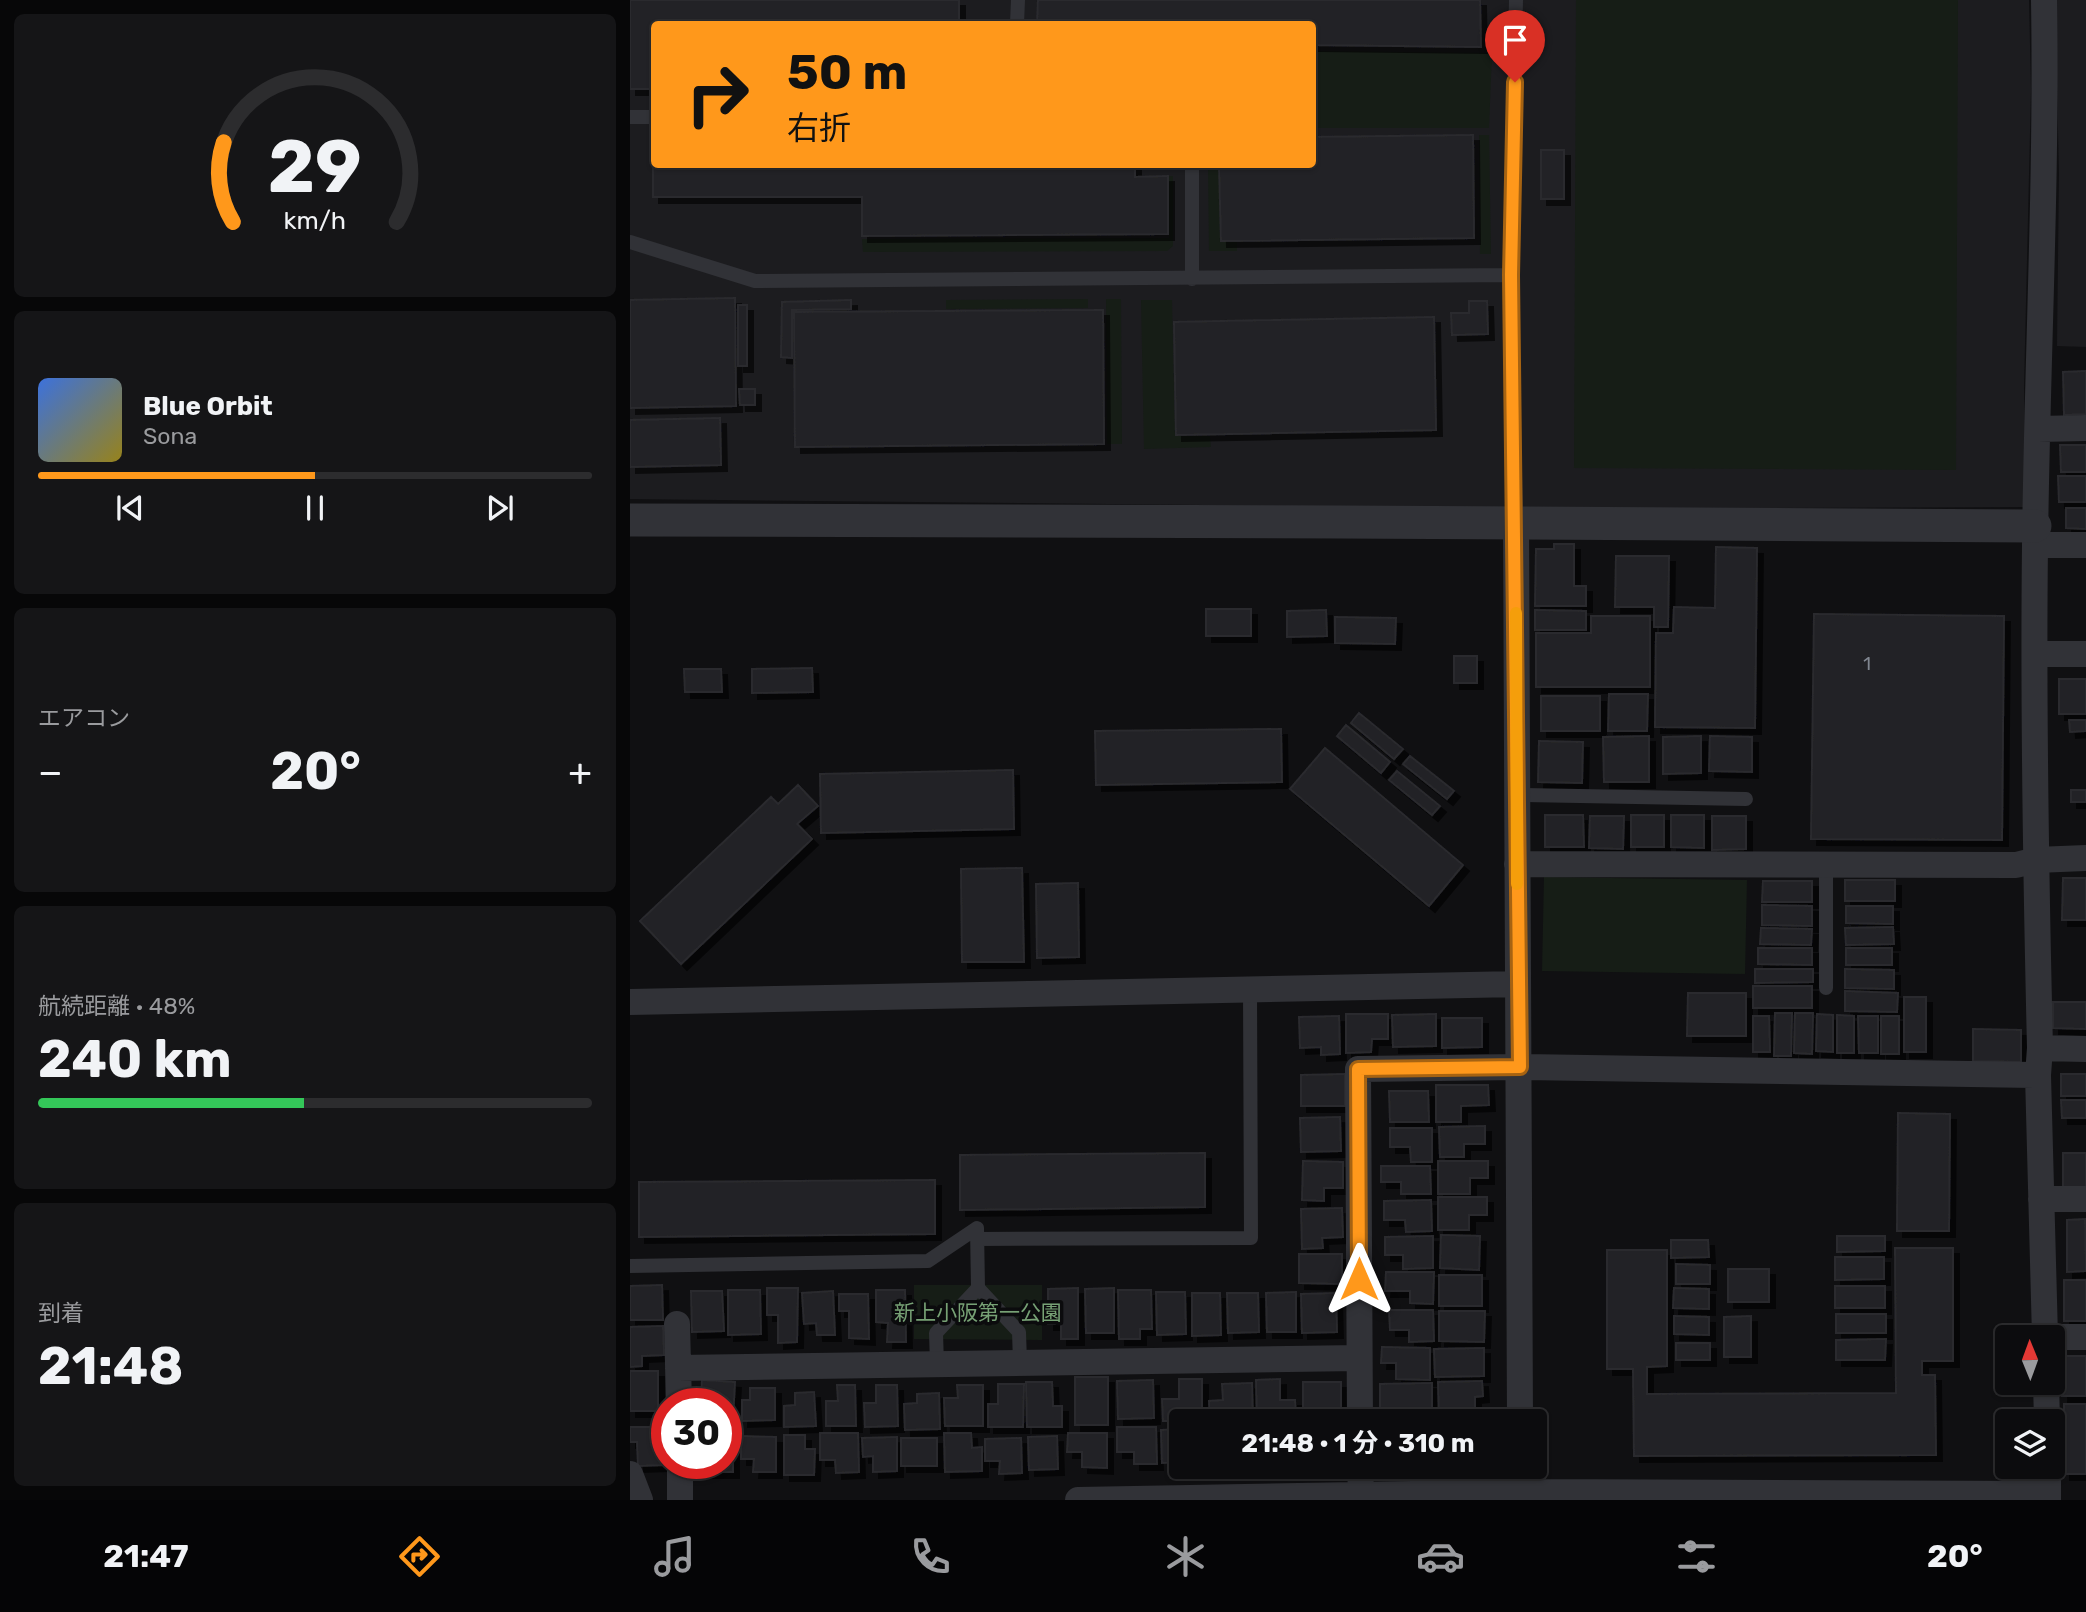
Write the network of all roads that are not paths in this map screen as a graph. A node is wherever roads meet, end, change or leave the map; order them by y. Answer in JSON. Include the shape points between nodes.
{"nodes":[{"id":1,"x":1018,"y":0,"type":"edge"},
{"id":2,"x":1516,"y":0,"type":"edge"},
{"id":3,"x":2044,"y":0,"type":"edge"},
{"id":4,"x":1017,"y":21,"type":"edge"},
{"id":5,"x":630,"y":117,"type":"edge"},
{"id":6,"x":651,"y":117,"type":"edge"},
{"id":7,"x":1192,"y":168,"type":"edge"},
{"id":8,"x":630,"y":242,"type":"edge"},
{"id":9,"x":1511,"y":275,"type":"junction"},
{"id":10,"x":1192,"y":279,"type":"junction"},
{"id":11,"x":2086,"y":428,"type":"edge"},
{"id":12,"x":2038,"y":429,"type":"junction"},
{"id":13,"x":630,"y":520,"type":"edge"},
{"id":14,"x":1516,"y":525,"type":"junction"},
{"id":15,"x":2035,"y":536,"type":"junction"},
{"id":16,"x":2086,"y":545,"type":"edge"},
{"id":17,"x":2036,"y":654,"type":"junction"},
{"id":18,"x":2086,"y":654,"type":"edge"},
{"id":19,"x":1517,"y":794,"type":"junction"},
{"id":20,"x":1746,"y":799,"type":"dead end"},
{"id":21,"x":2086,"y":858,"type":"edge"},
{"id":22,"x":2036,"y":860,"type":"junction"},
{"id":23,"x":1517,"y":864,"type":"junction"},
{"id":24,"x":1826,"y":864,"type":"junction"},
{"id":25,"x":1518,"y":985,"type":"junction"},
{"id":26,"x":1826,"y":988,"type":"dead end"},
{"id":27,"x":1250,"y":990,"type":"junction"},
{"id":28,"x":630,"y":1002,"type":"edge"},
{"id":29,"x":2040,"y":1048,"type":"junction"},
{"id":30,"x":2086,"y":1049,"type":"edge"},
{"id":31,"x":1520,"y":1067,"type":"junction"},
{"id":32,"x":2038,"y":1076,"type":"junction"},
{"id":33,"x":2041,"y":1199,"type":"junction"},
{"id":34,"x":2086,"y":1199,"type":"edge"},
{"id":35,"x":977,"y":1239,"type":"junction"},
{"id":36,"x":630,"y":1266,"type":"edge"},
{"id":37,"x":978,"y":1289,"type":"junction"},
{"id":38,"x":677,"y":1324,"type":"dead end"},
{"id":39,"x":2045,"y":1325,"type":"edge"},
{"id":40,"x":2065,"y":1337,"type":"edge"},
{"id":41,"x":2086,"y":1338,"type":"edge"},
{"id":42,"x":1360,"y":1357,"type":"junction"},
{"id":43,"x":1020,"y":1362,"type":"junction"},
{"id":44,"x":937,"y":1364,"type":"junction"},
{"id":45,"x":678,"y":1368,"type":"junction"},
{"id":46,"x":679,"y":1388,"type":"edge"},
{"id":47,"x":1360,"y":1409,"type":"edge"},
{"id":48,"x":1520,"y":1409,"type":"edge"},
{"id":49,"x":630,"y":1474,"type":"edge"},
{"id":50,"x":680,"y":1479,"type":"edge"},
{"id":51,"x":1360,"y":1479,"type":"edge"},
{"id":52,"x":2048,"y":1479,"type":"edge"},
{"id":53,"x":1527,"y":1488,"type":"edge"},
{"id":54,"x":1361,"y":1494,"type":"junction"},
{"id":55,"x":1721,"y":1496,"type":"edge"},
{"id":56,"x":2048,"y":1497,"type":"edge"},
{"id":57,"x":640,"y":1500,"type":"edge"},
{"id":58,"x":680,"y":1500,"type":"edge"},
{"id":59,"x":1078,"y":1500,"type":"edge"}],
"edges":[{"from":1,"to":4,"type":"lane"},
{"from":2,"to":9,"type":"lane"},
{"from":3,"to":12,"type":"street"},
{"from":5,"to":6,"type":"lane"},
{"from":7,"to":10,"type":"lane"},
{"from":8,"to":10,"type":"lane","via":[[755,281]]},
{"from":9,"to":10,"type":"lane"},
{"from":9,"to":14,"type":"lane"},
{"from":11,"to":12,"type":"street"},
{"from":12,"to":15,"type":"street"},
{"from":13,"to":14,"type":"street"},
{"from":14,"to":15,"type":"street"},
{"from":14,"to":19,"type":"street"},
{"from":15,"to":16,"type":"street"},
{"from":15,"to":17,"type":"street"},
{"from":17,"to":18,"type":"street"},
{"from":17,"to":22,"type":"street"},
{"from":19,"to":20,"type":"lane"},
{"from":19,"to":23,"type":"street"},
{"from":21,"to":22,"type":"street"},
{"from":22,"to":24,"type":"street","via":[[2016,864]]},
{"from":22,"to":29,"type":"street"},
{"from":23,"to":24,"type":"street"},
{"from":23,"to":25,"type":"street"},
{"from":24,"to":26,"type":"lane"},
{"from":25,"to":27,"type":"street"},
{"from":25,"to":31,"type":"street"},
{"from":27,"to":28,"type":"street"},
{"from":27,"to":35,"type":"lane","via":[[1251,1238]]},
{"from":29,"to":30,"type":"street"},
{"from":29,"to":32,"type":"street"},
{"from":31,"to":32,"type":"street"},
{"from":31,"to":42,"type":"street","via":[[1358,1069]]},
{"from":31,"to":48,"type":"street"},
{"from":32,"to":33,"type":"street"},
{"from":33,"to":34,"type":"street"},
{"from":33,"to":39,"type":"street"},
{"from":35,"to":36,"type":"lane","via":[[977,1228],[928,1261]]},
{"from":35,"to":37,"type":"lane"},
{"from":37,"to":43,"type":"lane","via":[[1019,1332]]},
{"from":37,"to":44,"type":"lane","via":[[936,1333]]},
{"from":38,"to":45,"type":"street"},
{"from":40,"to":41,"type":"street"},
{"from":42,"to":43,"type":"street"},
{"from":42,"to":47,"type":"street"},
{"from":43,"to":44,"type":"street"},
{"from":44,"to":45,"type":"street"},
{"from":45,"to":46,"type":"street"},
{"from":49,"to":57,"type":"street"},
{"from":50,"to":58,"type":"street"},
{"from":51,"to":54,"type":"street"},
{"from":52,"to":56,"type":"street"},
{"from":53,"to":54,"type":"street"},
{"from":53,"to":55,"type":"street"},
{"from":54,"to":59,"type":"street"},
{"from":55,"to":56,"type":"street"}]}
